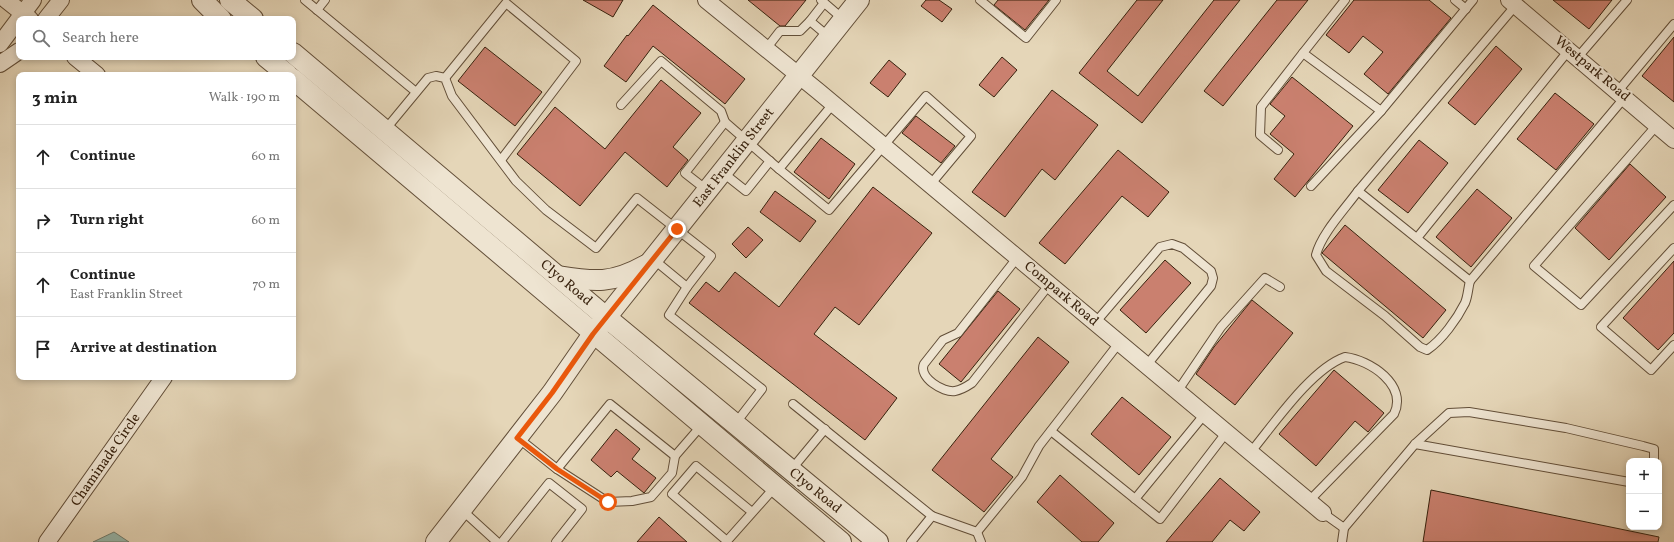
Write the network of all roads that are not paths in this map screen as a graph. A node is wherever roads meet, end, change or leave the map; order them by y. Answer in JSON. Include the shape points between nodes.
{"nodes":[{"id":1,"x":6,"y":0,"type":"edge"},
{"id":2,"x":33,"y":0,"type":"edge"},
{"id":3,"x":61,"y":0,"type":"edge"},
{"id":4,"x":202,"y":0,"type":"edge"},
{"id":5,"x":230,"y":0,"type":"edge"},
{"id":6,"x":305,"y":0,"type":"edge"},
{"id":7,"x":325,"y":0,"type":"edge"},
{"id":8,"x":707,"y":0,"type":"edge"},
{"id":9,"x":859,"y":0,"type":"edge"},
{"id":10,"x":980,"y":0,"type":"edge"},
{"id":11,"x":1056,"y":0,"type":"edge"},
{"id":12,"x":1345,"y":0,"type":"edge"},
{"id":13,"x":1455,"y":0,"type":"edge"},
{"id":14,"x":1473,"y":0,"type":"edge"},
{"id":15,"x":1627,"y":0,"type":"edge"},
{"id":16,"x":822,"y":2,"type":"edge"},
{"id":17,"x":1513,"y":3,"type":"edge"},
{"id":18,"x":1466,"y":9,"type":"junction"},
{"id":19,"x":317,"y":10,"type":"junction"},
{"id":20,"x":27,"y":16,"type":"edge"},
{"id":21,"x":48,"y":16,"type":"edge"},
{"id":22,"x":219,"y":16,"type":"edge"},
{"id":23,"x":249,"y":16,"type":"edge"},
{"id":24,"x":844,"y":19,"type":"junction"},
{"id":25,"x":810,"y":21,"type":"junction"},
{"id":26,"x":1674,"y":24,"type":"edge"},
{"id":27,"x":16,"y":27,"type":"edge"},
{"id":28,"x":829,"y":37,"type":"junction"},
{"id":29,"x":0,"y":44,"type":"edge"},
{"id":30,"x":766,"y":49,"type":"junction"},
{"id":31,"x":16,"y":53,"type":"edge"},
{"id":32,"x":1303,"y":53,"type":"junction"},
{"id":33,"x":1573,"y":54,"type":"junction"},
{"id":34,"x":296,"y":56,"type":"edge"},
{"id":35,"x":78,"y":60,"type":"edge"},
{"id":36,"x":270,"y":60,"type":"edge"},
{"id":37,"x":0,"y":64,"type":"edge"},
{"id":38,"x":92,"y":72,"type":"edge"},
{"id":39,"x":284,"y":72,"type":"edge"},
{"id":40,"x":799,"y":75,"type":"junction"},
{"id":41,"x":445,"y":78,"type":"junction"},
{"id":42,"x":296,"y":82,"type":"edge"},
{"id":43,"x":416,"y":92,"type":"junction"},
{"id":44,"x":1621,"y":94,"type":"junction"},
{"id":45,"x":833,"y":104,"type":"junction"},
{"id":46,"x":621,"y":105,"type":"dead end"},
{"id":47,"x":1381,"y":111,"type":"junction"},
{"id":48,"x":725,"y":122,"type":"junction"},
{"id":49,"x":1657,"y":125,"type":"junction"},
{"id":50,"x":385,"y":130,"type":"junction"},
{"id":51,"x":1673,"y":137,"type":"edge"},
{"id":52,"x":747,"y":141,"type":"junction"},
{"id":53,"x":882,"y":146,"type":"junction"},
{"id":54,"x":1278,"y":150,"type":"dead end"},
{"id":55,"x":501,"y":160,"type":"junction"},
{"id":56,"x":770,"y":161,"type":"junction"},
{"id":57,"x":779,"y":169,"type":"junction"},
{"id":58,"x":722,"y":172,"type":"junction"},
{"id":59,"x":930,"y":185,"type":"junction"},
{"id":60,"x":1311,"y":186,"type":"dead end"},
{"id":61,"x":708,"y":191,"type":"junction"},
{"id":62,"x":1358,"y":191,"type":"junction"},
{"id":63,"x":1674,"y":205,"type":"edge"},
{"id":64,"x":677,"y":229,"type":"junction"},
{"id":65,"x":1417,"y":238,"type":"junction"},
{"id":66,"x":1674,"y":248,"type":"edge"},
{"id":67,"x":1016,"y":258,"type":"junction"},
{"id":68,"x":652,"y":261,"type":"junction"},
{"id":69,"x":558,"y":276,"type":"junction"},
{"id":70,"x":1470,"y":281,"type":"junction"},
{"id":71,"x":1049,"y":285,"type":"junction"},
{"id":72,"x":687,"y":287,"type":"junction"},
{"id":73,"x":1280,"y":288,"type":"dead end"},
{"id":74,"x":607,"y":318,"type":"junction"},
{"id":75,"x":1095,"y":323,"type":"junction"},
{"id":76,"x":593,"y":334,"type":"junction"},
{"id":77,"x":1119,"y":343,"type":"junction"},
{"id":78,"x":1674,"y":345,"type":"edge"},
{"id":79,"x":1146,"y":366,"type":"junction"},
{"id":80,"x":162,"y":380,"type":"edge"},
{"id":81,"x":1177,"y":392,"type":"junction"},
{"id":82,"x":794,"y":404,"type":"dead end"},
{"id":83,"x":1204,"y":415,"type":"junction"},
{"id":84,"x":735,"y":424,"type":"junction"},
{"id":85,"x":702,"y":426,"type":"junction"},
{"id":86,"x":825,"y":429,"type":"junction"},
{"id":87,"x":1051,"y":431,"type":"junction"},
{"id":88,"x":1226,"y":433,"type":"junction"},
{"id":89,"x":517,"y":438,"type":"junction"},
{"id":90,"x":1416,"y":444,"type":"junction"},
{"id":91,"x":1250,"y":453,"type":"junction"},
{"id":92,"x":675,"y":456,"type":"junction"},
{"id":93,"x":1654,"y":458,"type":"edge"},
{"id":94,"x":557,"y":469,"type":"junction"},
{"id":95,"x":790,"y":471,"type":"junction"},
{"id":96,"x":1626,"y":481,"type":"edge"},
{"id":97,"x":775,"y":487,"type":"junction"},
{"id":98,"x":1135,"y":499,"type":"junction"},
{"id":99,"x":1309,"y":501,"type":"junction"},
{"id":100,"x":461,"y":510,"type":"junction"},
{"id":101,"x":752,"y":512,"type":"junction"},
{"id":102,"x":1322,"y":513,"type":"joint"},
{"id":103,"x":932,"y":516,"type":"junction"},
{"id":104,"x":1344,"y":528,"type":"junction"},
{"id":105,"x":977,"y":532,"type":"junction"},
{"id":106,"x":47,"y":542,"type":"edge"},
{"id":107,"x":436,"y":542,"type":"edge"},
{"id":108,"x":496,"y":542,"type":"edge"},
{"id":109,"x":502,"y":542,"type":"edge"},
{"id":110,"x":556,"y":542,"type":"edge"},
{"id":111,"x":841,"y":542,"type":"edge"},
{"id":112,"x":878,"y":542,"type":"edge"},
{"id":113,"x":911,"y":542,"type":"edge"},
{"id":114,"x":981,"y":542,"type":"edge"},
{"id":115,"x":1342,"y":542,"type":"edge"}],
"edges":[{"from":1,"to":20,"type":"street"},
{"from":2,"to":20,"type":"street"},
{"from":3,"to":21,"type":"street"},
{"from":4,"to":22,"type":"street"},
{"from":5,"to":23,"type":"street"},
{"from":6,"to":19,"type":"lane"},
{"from":7,"to":19,"type":"lane"},
{"from":8,"to":30,"type":"street","name":"Compark Road"},
{"from":9,"to":24,"type":"street","name":"East Franklin Street"},
{"from":10,"to":11,"type":"lane","via":[[1026,38]]},
{"from":12,"to":32,"type":"lane"},
{"from":13,"to":18,"type":"lane"},
{"from":14,"to":18,"type":"lane"},
{"from":15,"to":33,"type":"lane"},
{"from":16,"to":24,"type":"lane"},
{"from":16,"to":25,"type":"lane"},
{"from":17,"to":33,"type":"street","name":"Westpark Road"},
{"from":17,"to":62,"type":"lane"},
{"from":18,"to":47,"type":"lane"},
{"from":19,"to":43,"type":"lane"},
{"from":24,"to":28,"type":"street","name":"East Franklin Street"},
{"from":25,"to":28,"type":"lane"},
{"from":25,"to":30,"type":"lane","via":[[800,31],[780,31]]},
{"from":26,"to":44,"type":"lane"},
{"from":27,"to":29,"type":"street"},
{"from":28,"to":40,"type":"street","name":"East Franklin Street"},
{"from":30,"to":40,"type":"street","name":"Compark Road"},
{"from":31,"to":37,"type":"street"},
{"from":32,"to":47,"type":"lane"},
{"from":32,"to":54,"type":"lane","via":[[1261,107],[1260,135]]},
{"from":33,"to":44,"type":"street","name":"Westpark Road"},
{"from":33,"to":65,"type":"lane"},
{"from":34,"to":50,"type":"street","name":"Clyo Road"},
{"from":35,"to":38,"type":"street"},
{"from":36,"to":39,"type":"street"},
{"from":40,"to":45,"type":"street","name":"Compark Road"},
{"from":40,"to":52,"type":"street","name":"East Franklin Street"},
{"from":41,"to":43,"type":"lane","via":[[428,78]]},
{"from":41,"to":55,"type":"lane","via":[[452,96]]},
{"from":41,"to":55,"type":"lane","via":[[506,3],[576,61]]},
{"from":42,"to":76,"type":"street","name":"Clyo Road"},
{"from":43,"to":50,"type":"lane"},
{"from":44,"to":49,"type":"street","name":"Westpark Road"},
{"from":44,"to":70,"type":"lane"},
{"from":45,"to":53,"type":"street","name":"Compark Road"},
{"from":45,"to":57,"type":"lane"},
{"from":46,"to":48,"type":"lane","via":[[661,61],[721,111]]},
{"from":47,"to":60,"type":"lane"},
{"from":48,"to":52,"type":"lane"},
{"from":48,"to":61,"type":"lane","via":[[685,173]]},
{"from":49,"to":51,"type":"street","name":"Westpark Road"},
{"from":49,"to":63,"type":"lane","via":[[1534,266],[1581,305]]},
{"from":50,"to":69,"type":"street","name":"Clyo Road"},
{"from":52,"to":56,"type":"lane"},
{"from":52,"to":58,"type":"street","name":"East Franklin Street"},
{"from":53,"to":57,"type":"lane","via":[[829,210]]},
{"from":53,"to":59,"type":"street","name":"Compark Road"},
{"from":53,"to":59,"type":"lane","via":[[926,96],[971,136]]},
{"from":55,"to":64,"type":"lane","via":[[516,181],[546,210],[596,248],[637,198]]},
{"from":56,"to":57,"type":"lane"},
{"from":56,"to":58,"type":"lane","via":[[746,191]]},
{"from":58,"to":61,"type":"street","name":"East Franklin Street"},
{"from":59,"to":67,"type":"street","name":"Compark Road"},
{"from":61,"to":64,"type":"street","name":"East Franklin Street"},
{"from":62,"to":65,"type":"lane"},
{"from":62,"to":70,"type":"lane","via":[[1327,233],[1316,255],[1326,271],[1385,316],[1420,347],[1427,350],[1434,345],[1456,316],[1466,301]]},
{"from":64,"to":68,"type":"street","name":"East Franklin Street"},
{"from":64,"to":72,"type":"lane","via":[[711,256]]},
{"from":65,"to":70,"type":"lane"},
{"from":66,"to":78,"type":"lane","via":[[1601,327],[1651,370]]},
{"from":67,"to":71,"type":"street","name":"Compark Road"},
{"from":67,"to":71,"type":"lane","via":[[958,333],[943,340],[928,358],[922,368],[929,379],[941,388],[954,392],[972,383]]},
{"from":68,"to":69,"type":"street","via":[[629,274],[608,280],[589,281]]},
{"from":68,"to":72,"type":"lane"},
{"from":68,"to":74,"type":"street","name":"East Franklin Street"},
{"from":69,"to":74,"type":"street","name":"Clyo Road"},
{"from":71,"to":75,"type":"street","name":"Compark Road"},
{"from":72,"to":84,"type":"lane","via":[[669,316],[762,389]]},
{"from":73,"to":81,"type":"lane","via":[[1265,278],[1221,327]]},
{"from":74,"to":76,"type":"street","name":"East Franklin Street"},
{"from":74,"to":84,"type":"street","name":"Clyo Road"},
{"from":75,"to":77,"type":"street","name":"Compark Road"},
{"from":75,"to":79,"type":"lane","via":[[1160,247],[1172,244],[1183,248],[1211,271],[1212,286]]},
{"from":76,"to":85,"type":"street","name":"Clyo Road"},
{"from":76,"to":89,"type":"street","name":"East Franklin Street"},
{"from":77,"to":79,"type":"street","name":"Compark Road"},
{"from":77,"to":87,"type":"lane"},
{"from":79,"to":81,"type":"street","name":"Compark Road"},
{"from":80,"to":106,"type":"street","name":"Chaminade Circle"},
{"from":81,"to":83,"type":"street","name":"Compark Road"},
{"from":82,"to":86,"type":"lane"},
{"from":83,"to":88,"type":"street","name":"Compark Road"},
{"from":83,"to":98,"type":"lane"},
{"from":84,"to":95,"type":"street","name":"Clyo Road"},
{"from":85,"to":92,"type":"lane"},
{"from":85,"to":97,"type":"street","name":"Clyo Road"},
{"from":86,"to":95,"type":"lane"},
{"from":86,"to":103,"type":"lane"},
{"from":87,"to":98,"type":"lane"},
{"from":87,"to":105,"type":"lane","via":[[1039,446],[1022,477]]},
{"from":88,"to":91,"type":"street","name":"Compark Road"},
{"from":88,"to":98,"type":"lane","via":[[1160,519]]},
{"from":89,"to":94,"type":"lane"},
{"from":89,"to":100,"type":"street","name":"East Franklin Street"},
{"from":90,"to":93,"type":"lane","via":[[1449,413],[1469,412],[1566,428],[1643,446],[1654,449]]},
{"from":90,"to":96,"type":"lane"},
{"from":90,"to":104,"type":"lane"},
{"from":91,"to":99,"type":"street","name":"Compark Road"},
{"from":91,"to":99,"type":"lane","via":[[1326,367],[1345,356],[1377,369],[1395,392],[1398,406],[1394,414]]},
{"from":92,"to":94,"type":"lane","via":[[672,473],[651,497],[615,503],[600,498],[574,478]]},
{"from":92,"to":94,"type":"lane","via":[[610,404]]},
{"from":95,"to":112,"type":"street","name":"Clyo Road"},
{"from":97,"to":101,"type":"lane"},
{"from":97,"to":111,"type":"street","name":"Clyo Road"},
{"from":99,"to":102,"type":"street","name":"Compark Road"},
{"from":100,"to":107,"type":"street","name":"East Franklin Street"},
{"from":100,"to":108,"type":"lane"},
{"from":101,"to":101,"type":"lane","via":[[726,541],[672,494],[696,466]]},
{"from":102,"to":104,"type":"lane"},
{"from":103,"to":105,"type":"lane"},
{"from":103,"to":113,"type":"lane"},
{"from":104,"to":115,"type":"lane"},
{"from":105,"to":114,"type":"lane"},
{"from":109,"to":110,"type":"lane","via":[[549,483],[582,509]]}]}
